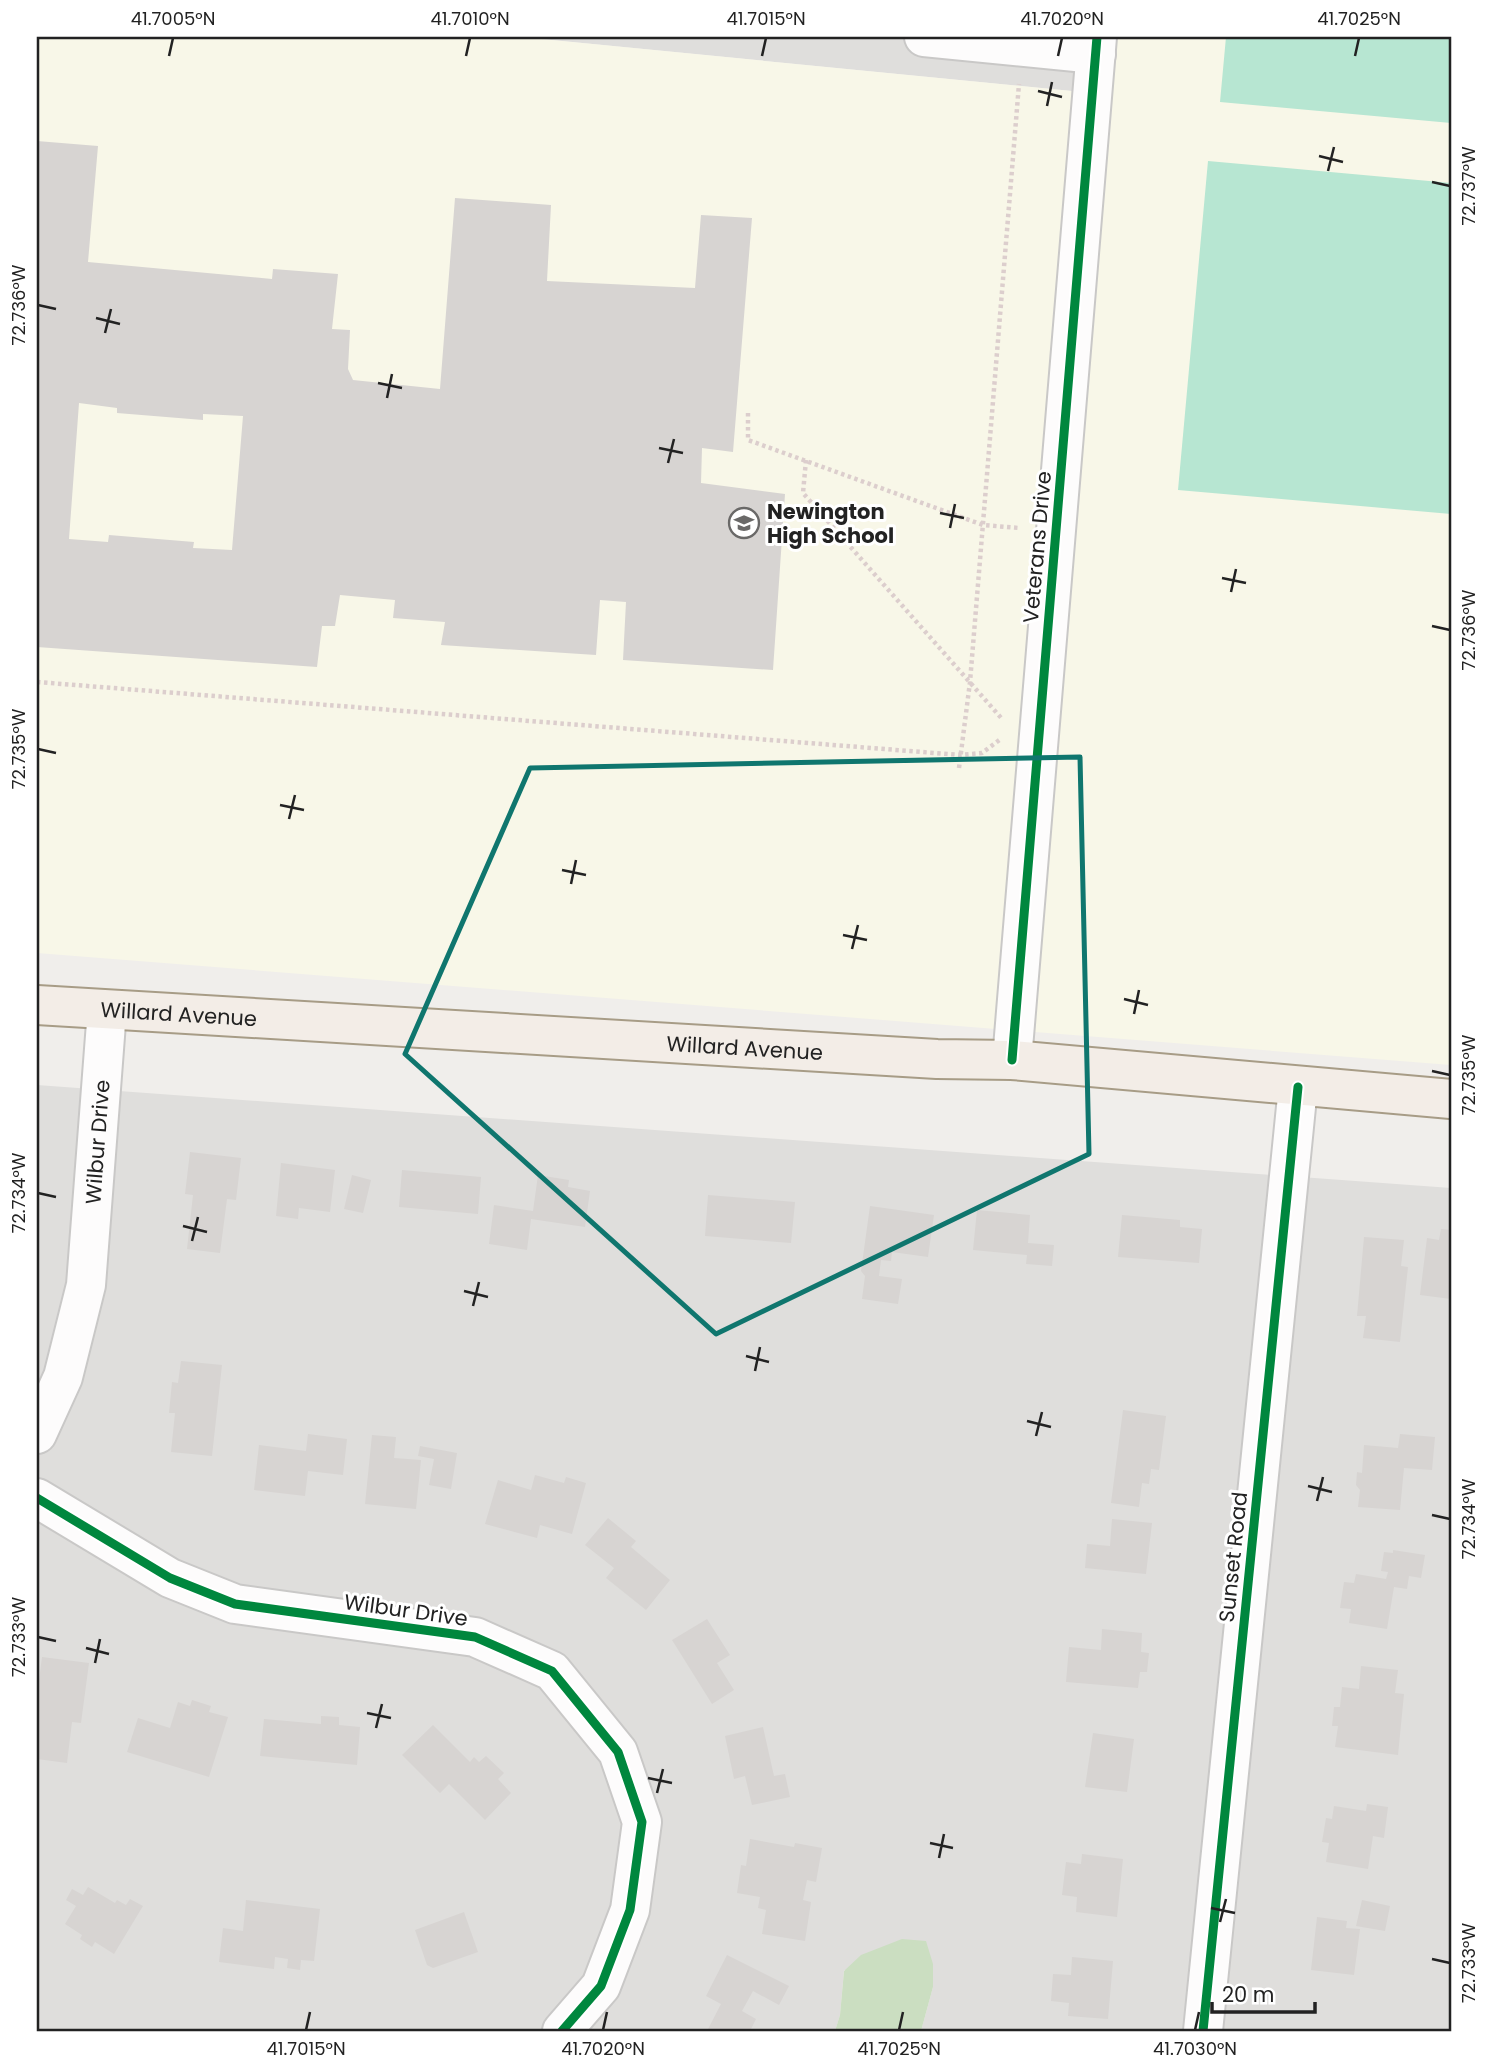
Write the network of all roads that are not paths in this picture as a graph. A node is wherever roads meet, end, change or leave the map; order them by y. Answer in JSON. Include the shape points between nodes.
{"nodes":[{"id":1,"x":936,"y":38,"type":"edge"},
{"id":2,"x":1096,"y":45,"type":"edge"},
{"id":3,"x":37,"y":1005,"type":"edge"},
{"id":4,"x":107,"y":1010,"type":"junction"},
{"id":5,"x":1012,"y":1060,"type":"junction"},
{"id":6,"x":1298,"y":1087,"type":"junction"},
{"id":7,"x":1451,"y":1099,"type":"edge"},
{"id":8,"x":37,"y":1434,"type":"edge"},
{"id":9,"x":37,"y":1497,"type":"edge"},
{"id":10,"x":562,"y":2031,"type":"edge"},
{"id":11,"x":1203,"y":2031,"type":"edge"}],
"edges":[{"from":1,"to":2,"type":"street"},
{"from":2,"to":5,"type":"street","name":"Veterans Drive"},
{"from":3,"to":4,"type":"main road","name":"Willard Avenue"},
{"from":4,"to":5,"type":"main road","name":"Willard Avenue"},
{"from":4,"to":8,"type":"street","name":"Wilbur Drive","via":[[86,1285],[63,1377]]},
{"from":5,"to":6,"type":"main road","name":"Willard Avenue"},
{"from":6,"to":7,"type":"main road","name":"Willard Avenue"},
{"from":6,"to":11,"type":"street","name":"Sunset Road"},
{"from":9,"to":10,"type":"street","name":"Wilbur Drive","via":[[170,1578],[235,1604],[475,1637],[552,1671],[618,1752],[642,1822],[630,1910],[601,1986]]}]}
